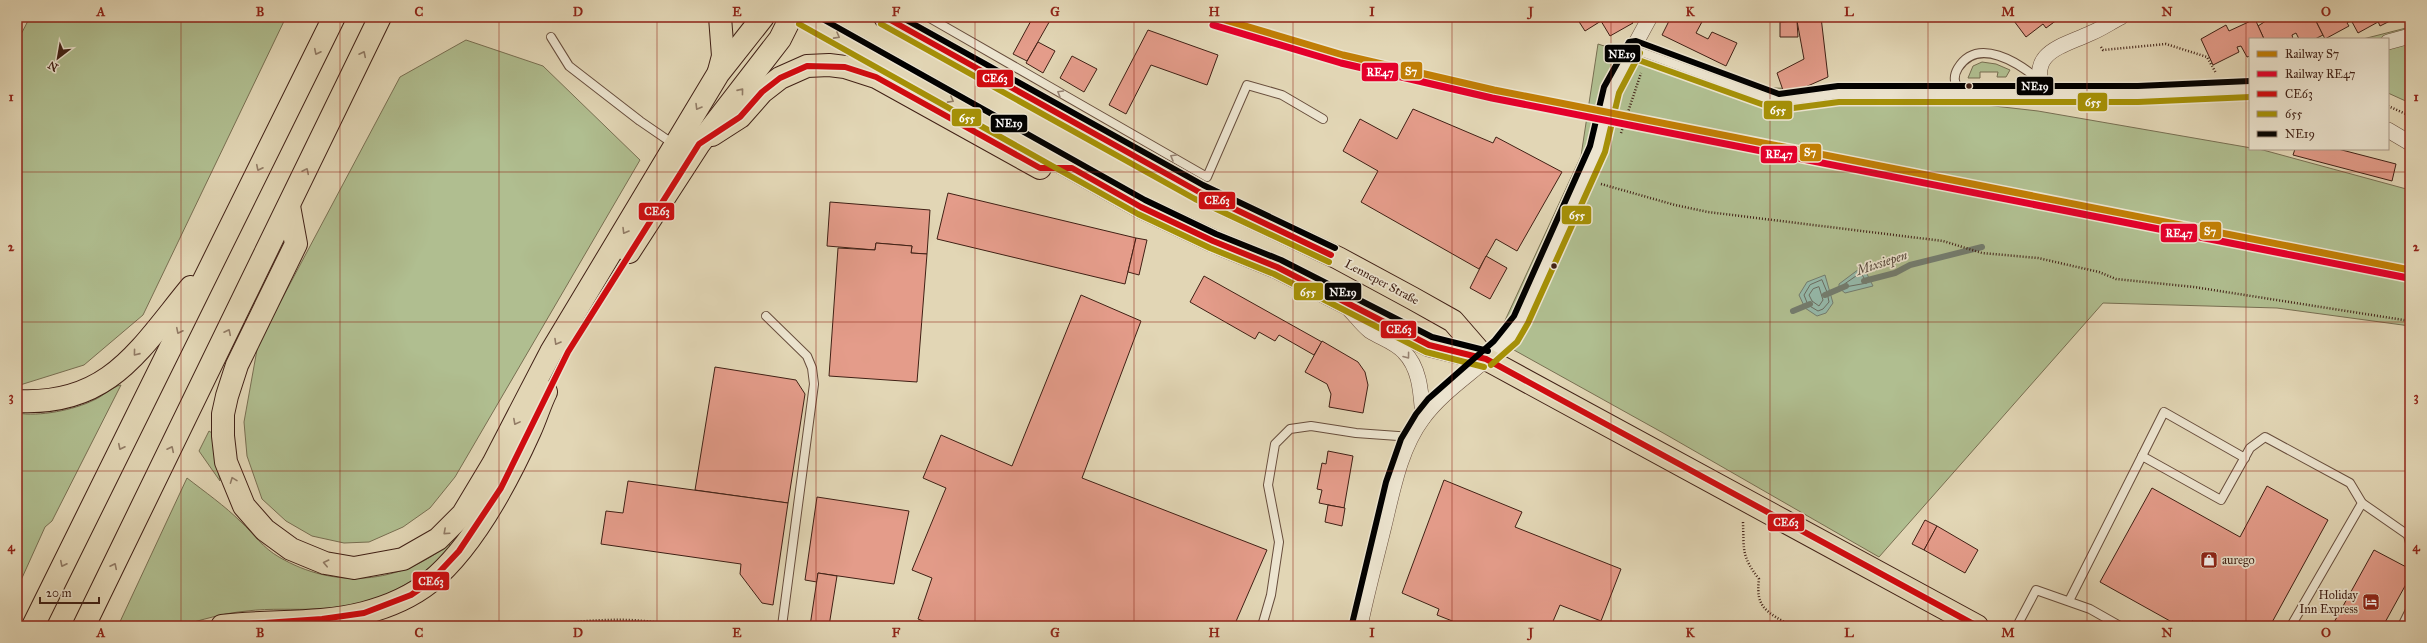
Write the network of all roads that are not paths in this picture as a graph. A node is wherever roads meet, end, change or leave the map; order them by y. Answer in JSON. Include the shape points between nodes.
{"nodes":[{"id":1,"x":334,"y":17,"type":"edge"},
{"id":2,"x":380,"y":17,"type":"edge"},
{"id":3,"x":720,"y":17,"type":"edge"},
{"id":4,"x":763,"y":17,"type":"edge"},
{"id":5,"x":791,"y":17,"type":"edge"},
{"id":6,"x":803,"y":17,"type":"edge"},
{"id":7,"x":885,"y":17,"type":"edge"},
{"id":8,"x":928,"y":17,"type":"edge"},
{"id":9,"x":1650,"y":17,"type":"edge"},
{"id":10,"x":2121,"y":17,"type":"edge"},
{"id":11,"x":2410,"y":36,"type":"edge"},
{"id":12,"x":552,"y":37,"type":"dead end"},
{"id":13,"x":2389,"y":42,"type":"edge"},
{"id":14,"x":1633,"y":49,"type":"junction"},
{"id":15,"x":718,"y":74,"type":"junction"},
{"id":16,"x":2042,"y":86,"type":"junction"},
{"id":17,"x":2249,"y":89,"type":"edge"},
{"id":18,"x":1961,"y":94,"type":"junction"},
{"id":19,"x":1323,"y":119,"type":"dead end"},
{"id":20,"x":2389,"y":131,"type":"edge"},
{"id":21,"x":2410,"y":143,"type":"edge"},
{"id":22,"x":699,"y":144,"type":"junction"},
{"id":23,"x":676,"y":145,"type":"junction"},
{"id":24,"x":1072,"y":168,"type":"junction"},
{"id":25,"x":289,"y":206,"type":"junction"},
{"id":26,"x":215,"y":258,"type":"junction"},
{"id":27,"x":1339,"y":298,"type":"junction"},
{"id":28,"x":766,"y":316,"type":"dead end"},
{"id":29,"x":1486,"y":359,"type":"junction"},
{"id":30,"x":17,"y":401,"type":"edge"},
{"id":31,"x":1423,"y":418,"type":"junction"},
{"id":32,"x":1412,"y":437,"type":"junction"},
{"id":33,"x":2142,"y":456,"type":"junction"},
{"id":34,"x":2245,"y":458,"type":"junction"},
{"id":35,"x":2362,"y":503,"type":"junction"},
{"id":36,"x":2410,"y":543,"type":"edge"},
{"id":37,"x":2069,"y":601,"type":"junction"},
{"id":38,"x":2410,"y":610,"type":"edge"},
{"id":39,"x":32,"y":626,"type":"edge"},
{"id":40,"x":84,"y":626,"type":"edge"},
{"id":41,"x":222,"y":626,"type":"edge"},
{"id":42,"x":782,"y":626,"type":"edge"},
{"id":43,"x":1262,"y":626,"type":"edge"},
{"id":44,"x":1360,"y":626,"type":"edge"},
{"id":45,"x":1977,"y":626,"type":"edge"},
{"id":46,"x":2017,"y":626,"type":"edge"},
{"id":47,"x":2120,"y":626,"type":"edge"},
{"id":48,"x":2291,"y":626,"type":"edge"},
{"id":49,"x":2402,"y":626,"type":"edge"}],
"edges":[{"from":1,"to":26,"type":"main road","one_way":true},
{"from":25,"to":2,"type":"main road","one_way":true},
{"from":3,"to":15,"type":"main road","via":[[723,56]]},
{"from":4,"to":15,"type":"main road"},
{"from":22,"to":5,"type":"main road","one_way":true,"via":[[780,39]]},
{"from":6,"to":24,"type":"main road","name":"Lenneper Straße","one_way":true},
{"from":7,"to":29,"type":"main road","name":"Lenneper Straße","via":[[1199,192],[1338,258],[1453,321]]},
{"from":19,"to":8,"type":"lane","one_way":true,"via":[[1282,95],[1247,85],[1207,177]]},
{"from":9,"to":14,"type":"street"},
{"from":10,"to":16,"type":"street","via":[[2051,50],[2041,64]]},
{"from":11,"to":13,"type":"street"},
{"from":12,"to":23,"type":"lane","via":[[570,66],[640,121]]},
{"from":14,"to":18,"type":"lane","via":[[1778,102],[1838,94]]},
{"from":14,"to":29,"type":"street","via":[[1611,90],[1598,149],[1522,320],[1511,337]]},
{"from":15,"to":23,"type":"main road","one_way":true},
{"from":16,"to":17,"type":"street","via":[[2138,94]]},
{"from":16,"to":18,"type":"street"},
{"from":16,"to":18,"type":"lane","via":[[2014,61],[1993,54],[1981,54],[1970,56],[1962,63],[1955,76],[1955,84]]},
{"from":20,"to":21,"type":"street"},
{"from":22,"to":24,"type":"main road","via":[[740,117],[762,92],[780,78],[807,66],[829,65],[845,67],[876,77],[1040,168]]},
{"from":22,"to":41,"type":"main road","via":[[568,352],[501,488],[478,525],[447,565],[430,582],[411,595],[364,613],[322,620]]},
{"from":23,"to":25,"type":"main road","one_way":true,"via":[[551,352],[493,464],[463,514],[438,539],[419,552],[369,567],[354,568],[325,563],[304,556],[276,539],[244,506],[226,462],[222,436],[227,396],[237,365],[296,244]]},
{"from":24,"to":27,"type":"main road","name":"Lenneper Straße","via":[[1173,222],[1277,267]]},
{"from":40,"to":25,"type":"main road","one_way":true},
{"from":26,"to":30,"type":"main road","one_way":true,"via":[[129,362],[110,378],[86,391],[59,399]]},
{"from":26,"to":39,"type":"main road","one_way":true},
{"from":27,"to":29,"type":"main road","name":"Lenneper Straße","via":[[1429,345]]},
{"from":27,"to":31,"type":"street","one_way":true,"via":[[1369,330],[1394,344],[1410,359],[1421,393]]},
{"from":28,"to":42,"type":"lane","via":[[807,356],[814,384]]},
{"from":29,"to":31,"type":"street","via":[[1454,386]]},
{"from":29,"to":45,"type":"main road","name":"Lenneper Straße"},
{"from":31,"to":32,"type":"street"},
{"from":32,"to":43,"type":"lane","via":[[1356,433],[1311,426],[1290,429],[1274,444],[1268,485],[1279,542],[1272,595]]},
{"from":32,"to":44,"type":"street","via":[[1395,480]]},
{"from":33,"to":34,"type":"lane","via":[[2221,500]]},
{"from":33,"to":34,"type":"lane","via":[[2164,412]]},
{"from":33,"to":37,"type":"lane"},
{"from":34,"to":35,"type":"lane","via":[[2250,448],[2264,437],[2350,482]]},
{"from":35,"to":36,"type":"lane","via":[[2408,535]]},
{"from":35,"to":48,"type":"lane"},
{"from":37,"to":46,"type":"lane","via":[[2036,590]]},
{"from":37,"to":47,"type":"lane","via":[[2090,609]]},
{"from":38,"to":49,"type":"lane"}]}
